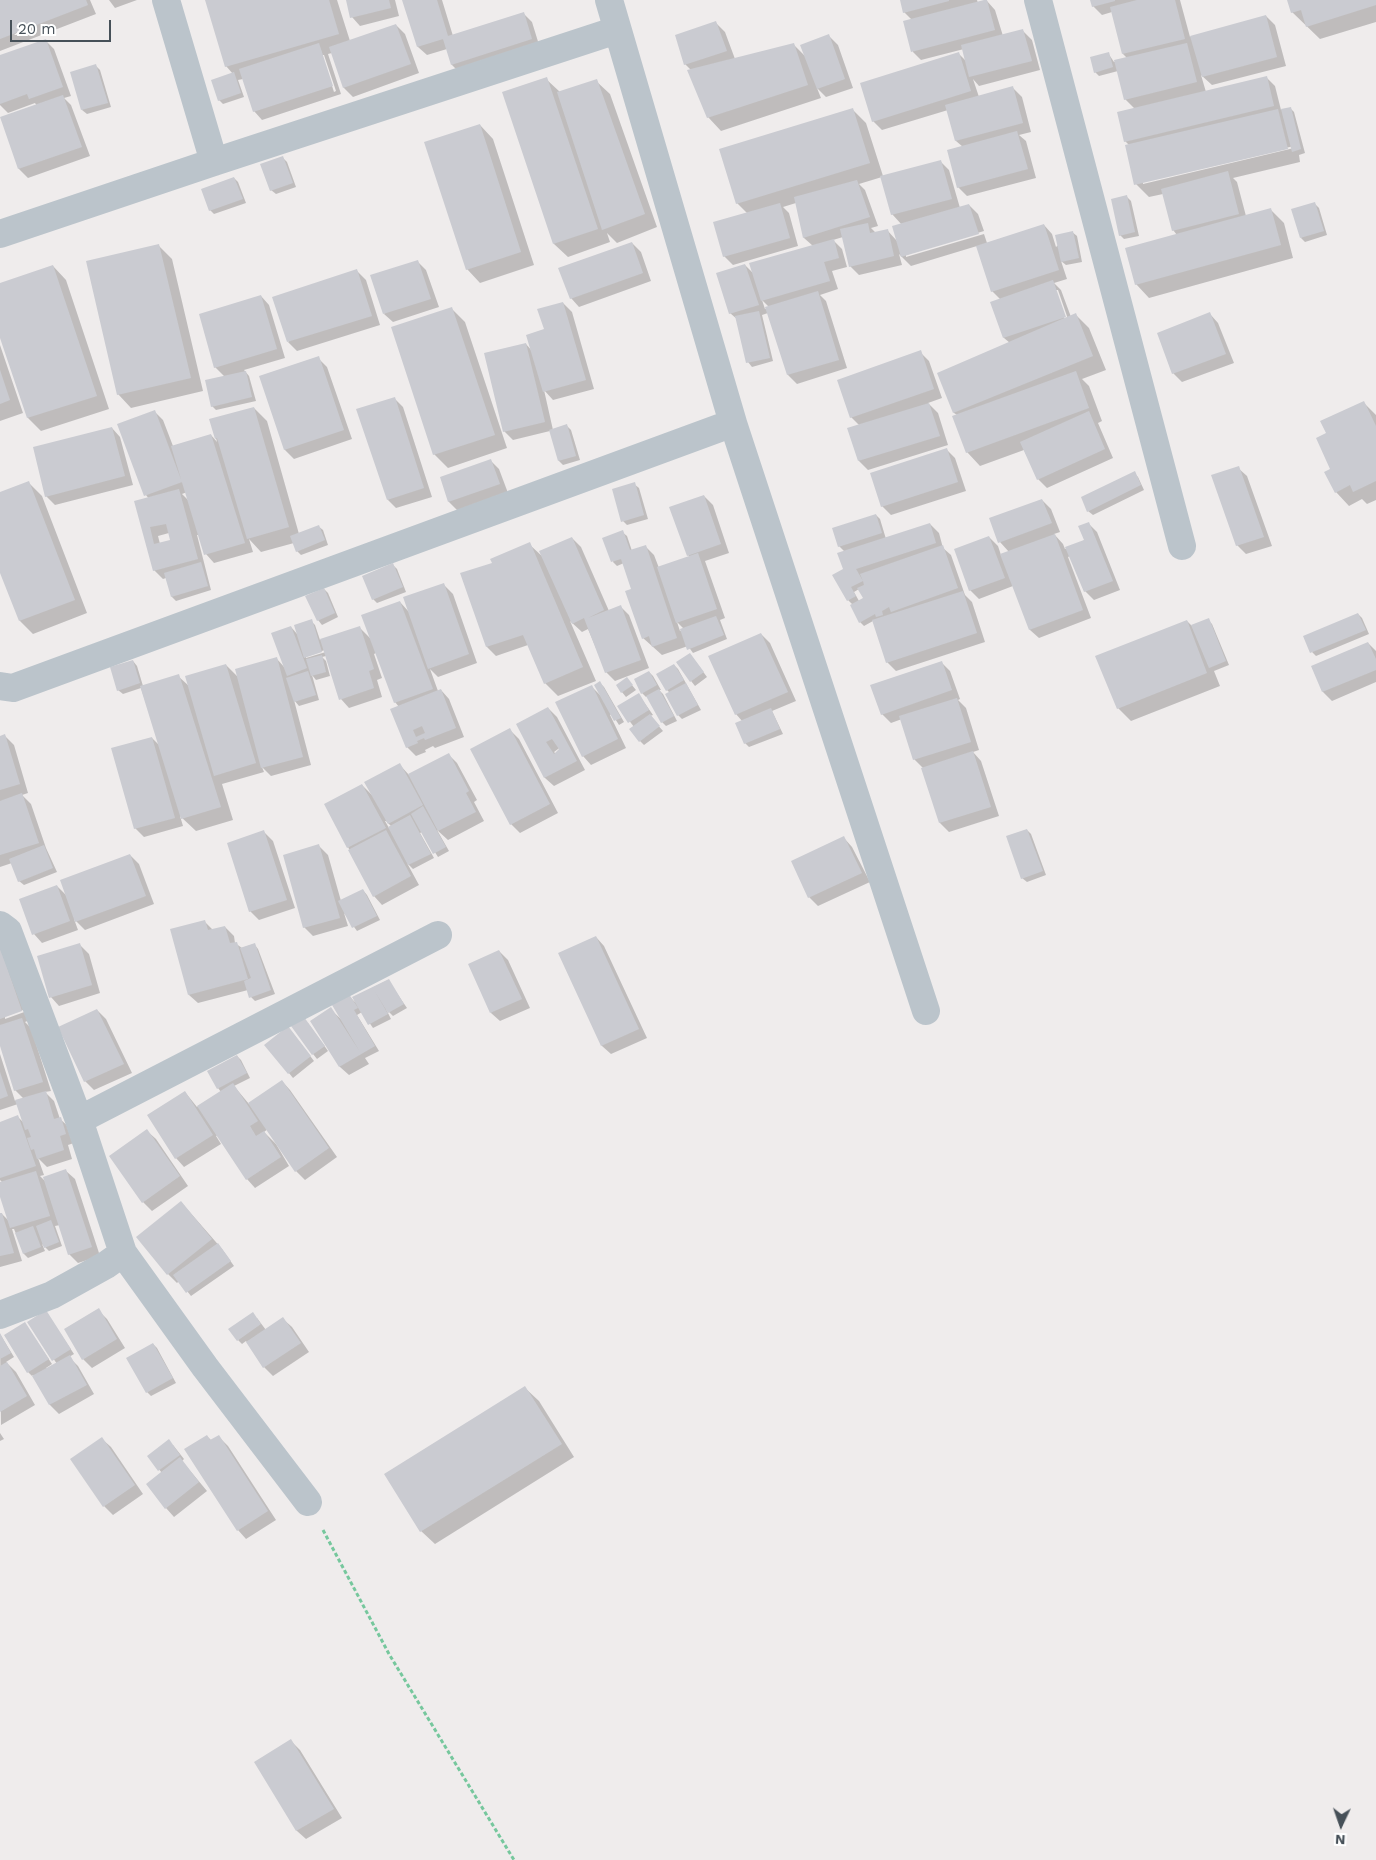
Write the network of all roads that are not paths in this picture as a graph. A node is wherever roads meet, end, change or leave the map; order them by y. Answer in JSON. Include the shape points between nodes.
{"nodes":[{"id":1,"x":166,"y":0,"type":"edge"},
{"id":2,"x":609,"y":0,"type":"edge"},
{"id":3,"x":1038,"y":0,"type":"edge"},
{"id":4,"x":617,"y":30,"type":"junction"},
{"id":5,"x":214,"y":162,"type":"junction"},
{"id":6,"x":0,"y":234,"type":"edge"},
{"id":7,"x":733,"y":423,"type":"junction"},
{"id":8,"x":1182,"y":546,"type":"dead end"},
{"id":9,"x":0,"y":686,"type":"edge"},
{"id":10,"x":0,"y":924,"type":"edge"},
{"id":11,"x":438,"y":935,"type":"dead end"},
{"id":12,"x":926,"y":1011,"type":"dead end"},
{"id":13,"x":78,"y":1120,"type":"junction"},
{"id":14,"x":123,"y":1253,"type":"junction"},
{"id":15,"x":0,"y":1315,"type":"edge"},
{"id":16,"x":308,"y":1502,"type":"road end"}],
"edges":[{"from":1,"to":5,"type":"street"},
{"from":2,"to":4,"type":"street"},
{"from":3,"to":8,"type":"street"},
{"from":4,"to":5,"type":"street"},
{"from":4,"to":7,"type":"street"},
{"from":5,"to":6,"type":"street"},
{"from":7,"to":9,"type":"street","via":[[13,688]]},
{"from":7,"to":12,"type":"street"},
{"from":10,"to":13,"type":"street","via":[[8,931]]},
{"from":11,"to":13,"type":"street"},
{"from":13,"to":14,"type":"street"},
{"from":14,"to":15,"type":"street","via":[[52,1295]]},
{"from":14,"to":16,"type":"street"}]}
